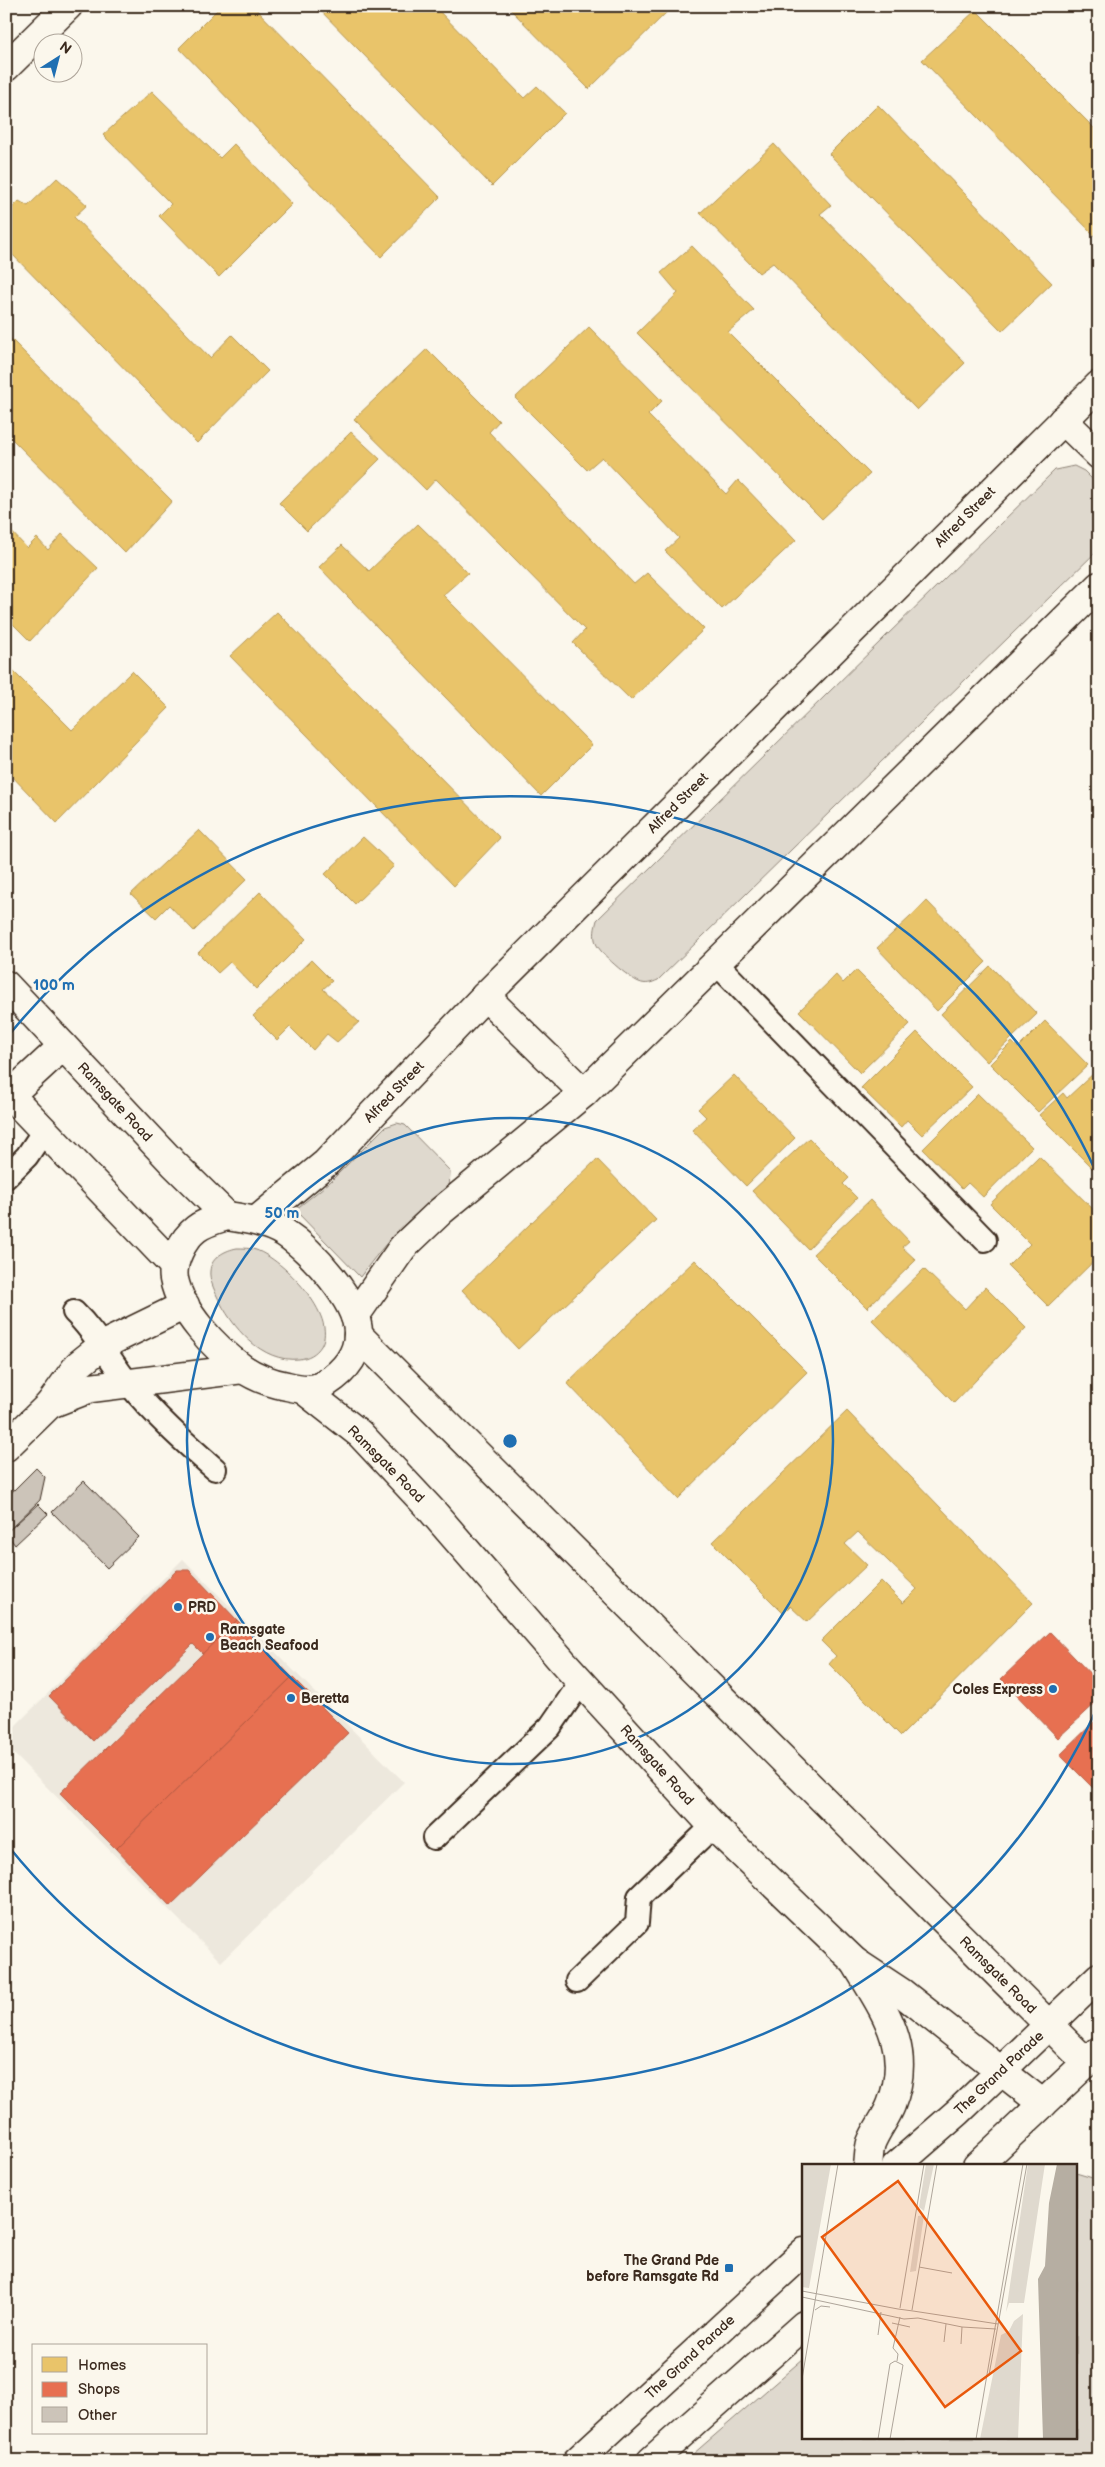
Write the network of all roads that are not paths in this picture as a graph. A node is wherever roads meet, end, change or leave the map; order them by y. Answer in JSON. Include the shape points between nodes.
{"nodes":[{"id":1,"x":68,"y":6,"type":"edge"},
{"id":2,"x":6,"y":67,"type":"edge"},
{"id":3,"x":1099,"y":385,"type":"edge"},
{"id":4,"x":1063,"y":420,"type":"junction"},
{"id":5,"x":1099,"y":456,"type":"edge"},
{"id":6,"x":1099,"y":586,"type":"edge"},
{"id":7,"x":716,"y":963,"type":"junction"},
{"id":8,"x":6,"y":985,"type":"edge"},
{"id":9,"x":486,"y":996,"type":"junction"},
{"id":10,"x":63,"y":1046,"type":"junction"},
{"id":11,"x":9,"y":1092,"type":"edge"},
{"id":12,"x":584,"y":1093,"type":"junction"},
{"id":13,"x":44,"y":1129,"type":"junction"},
{"id":14,"x":6,"y":1177,"type":"edge"},
{"id":15,"x":228,"y":1216,"type":"junction"},
{"id":16,"x":257,"y":1220,"type":"junction"},
{"id":17,"x":985,"y":1240,"type":"dead end"},
{"id":18,"x":174,"y":1266,"type":"junction"},
{"id":19,"x":185,"y":1305,"type":"junction"},
{"id":20,"x":74,"y":1312,"type":"dead end"},
{"id":21,"x":357,"y":1325,"type":"junction"},
{"id":22,"x":103,"y":1345,"type":"junction"},
{"id":23,"x":243,"y":1368,"type":"junction"},
{"id":24,"x":127,"y":1382,"type":"junction"},
{"id":25,"x":304,"y":1390,"type":"junction"},
{"id":26,"x":50,"y":1404,"type":"junction"},
{"id":27,"x":6,"y":1447,"type":"edge"},
{"id":28,"x":215,"y":1469,"type":"dead end"},
{"id":29,"x":582,"y":1682,"type":"junction"},
{"id":30,"x":713,"y":1826,"type":"junction"},
{"id":31,"x":434,"y":1838,"type":"dead end"},
{"id":32,"x":855,"y":1962,"type":"junction"},
{"id":33,"x":1099,"y":1977,"type":"edge"},
{"id":34,"x":577,"y":1981,"type":"dead end"},
{"id":35,"x":1050,"y":2025,"type":"junction"},
{"id":36,"x":1093,"y":2057,"type":"edge"},
{"id":37,"x":1000,"y":2071,"type":"junction"},
{"id":38,"x":1043,"y":2104,"type":"junction"},
{"id":39,"x":868,"y":2164,"type":"edge"},
{"id":40,"x":898,"y":2164,"type":"edge"},
{"id":41,"x":979,"y":2164,"type":"edge"},
{"id":42,"x":802,"y":2254,"type":"edge"},
{"id":43,"x":802,"y":2327,"type":"edge"},
{"id":44,"x":577,"y":2461,"type":"edge"},
{"id":45,"x":651,"y":2461,"type":"edge"}],
"edges":[{"from":1,"to":2,"type":"main road"},
{"from":3,"to":4,"type":"main road","name":"Alfred Street"},
{"from":4,"to":5,"type":"main road"},
{"from":4,"to":9,"type":"main road","name":"Alfred Street"},
{"from":6,"to":7,"type":"main road"},
{"from":7,"to":12,"type":"main road"},
{"from":7,"to":17,"type":"lane"},
{"from":8,"to":10,"type":"main road","name":"Ramsgate Road"},
{"from":9,"to":12,"type":"main road"},
{"from":9,"to":16,"type":"main road","name":"Alfred Street","via":[[326,1163]]},
{"from":10,"to":11,"type":"main road"},
{"from":10,"to":15,"type":"main road","name":"Ramsgate Road","via":[[174,1164]]},
{"from":11,"to":13,"type":"main road"},
{"from":12,"to":21,"type":"main road","via":[[403,1247]]},
{"from":13,"to":14,"type":"lane","via":[[27,1156]]},
{"from":13,"to":18,"type":"main road"},
{"from":15,"to":16,"type":"main road"},
{"from":15,"to":18,"type":"main road","via":[[196,1229],[182,1246]]},
{"from":16,"to":21,"type":"main road","via":[[284,1232],[315,1258],[338,1288]]},
{"from":18,"to":19,"type":"main road","via":[[174,1279]]},
{"from":19,"to":22,"type":"main road"},
{"from":19,"to":23,"type":"main road","via":[[220,1349]]},
{"from":20,"to":22,"type":"lane"},
{"from":21,"to":25,"type":"main road","via":[[351,1360],[324,1385]]},
{"from":21,"to":35,"type":"main road","name":"Ramsgate Road"},
{"from":22,"to":24,"type":"lane"},
{"from":22,"to":26,"type":"main road","via":[[78,1365]]},
{"from":23,"to":24,"type":"main road"},
{"from":23,"to":25,"type":"main road","via":[[269,1382]]},
{"from":24,"to":26,"type":"main road","via":[[91,1388]]},
{"from":24,"to":28,"type":"lane","via":[[168,1428]]},
{"from":25,"to":29,"type":"main road","name":"Ramsgate Road","via":[[360,1434],[434,1512]]},
{"from":26,"to":27,"type":"main road"},
{"from":29,"to":30,"type":"main road","name":"Ramsgate Road"},
{"from":29,"to":31,"type":"lane","via":[[550,1727]]},
{"from":30,"to":32,"type":"main road","name":"Ramsgate Road"},
{"from":30,"to":34,"type":"lane","via":[[639,1897],[637,1923]]},
{"from":32,"to":37,"type":"main road","name":"Ramsgate Road","via":[[902,1993]]},
{"from":32,"to":39,"type":"main road","via":[[887,2017],[898,2044],[897,2087],[870,2144]]},
{"from":33,"to":35,"type":"main road","name":"The Grand Parade"},
{"from":35,"to":36,"type":"main road","name":"Ramsgate Road"},
{"from":35,"to":37,"type":"main road","name":"The Grand Parade"},
{"from":36,"to":38,"type":"main road"},
{"from":37,"to":38,"type":"main road","name":"Ramsgate Road"},
{"from":37,"to":40,"type":"main road","name":"The Grand Parade"},
{"from":38,"to":41,"type":"main road"},
{"from":42,"to":44,"type":"main road","name":"The Grand Parade"},
{"from":43,"to":45,"type":"main road"}]}
